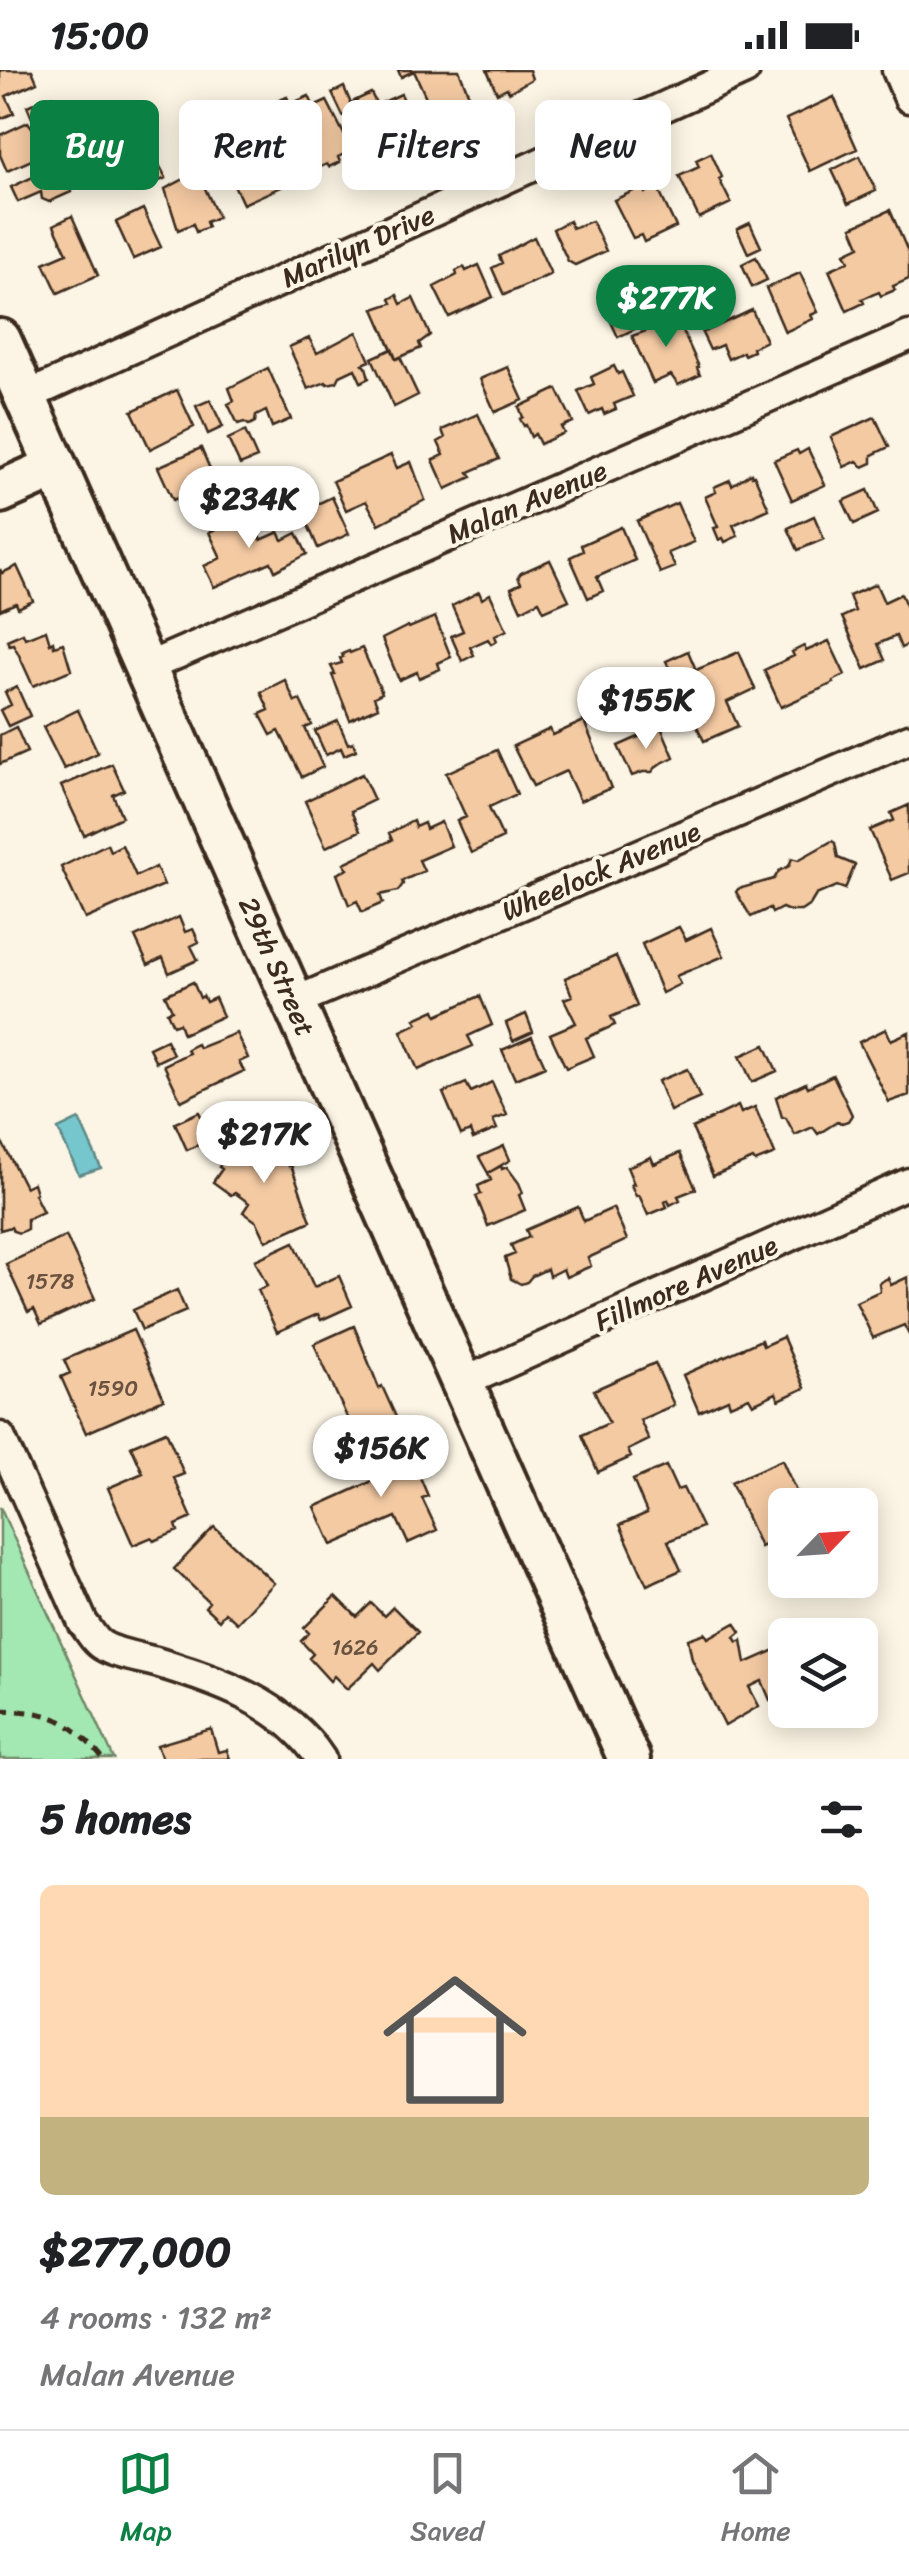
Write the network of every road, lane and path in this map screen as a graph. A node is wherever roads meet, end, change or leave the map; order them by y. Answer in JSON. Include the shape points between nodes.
{"nodes":[{"id":1,"x":745,"y":70,"type":"edge"},
{"id":2,"x":896,"y":70,"type":"edge"},
{"id":3,"x":909,"y":98,"type":"edge"},
{"id":4,"x":909,"y":336,"type":"edge"},
{"id":5,"x":0,"y":340,"type":"edge"},
{"id":6,"x":25,"y":397,"type":"junction"},
{"id":7,"x":56,"y":467,"type":"junction"},
{"id":8,"x":0,"y":492,"type":"edge"},
{"id":9,"x":146,"y":668,"type":"junction"},
{"id":10,"x":909,"y":739,"type":"edge"},
{"id":11,"x":294,"y":1002,"type":"junction"},
{"id":12,"x":909,"y":1183,"type":"edge"},
{"id":13,"x":462,"y":1383,"type":"junction"},
{"id":14,"x":0,"y":1437,"type":"edge"},
{"id":15,"x":0,"y":1710,"type":"edge"},
{"id":16,"x":103,"y":1759,"type":"edge"},
{"id":17,"x":321,"y":1759,"type":"edge"},
{"id":18,"x":629,"y":1759,"type":"edge"}],
"edges":[{"from":1,"to":6,"type":"street","name":"Marilyn Drive"},
{"from":2,"to":3,"type":"street"},
{"from":4,"to":9,"type":"street","name":"Malan Avenue"},
{"from":5,"to":6,"type":"street","name":"29th Street"},
{"from":6,"to":7,"type":"street","name":"29th Street"},
{"from":7,"to":8,"type":"street"},
{"from":7,"to":9,"type":"street","name":"29th Street"},
{"from":9,"to":11,"type":"street","name":"29th Street"},
{"from":10,"to":11,"type":"street","name":"Wheelock Avenue"},
{"from":11,"to":13,"type":"street","name":"29th Street"},
{"from":12,"to":13,"type":"street","name":"Fillmore Avenue"},
{"from":13,"to":18,"type":"street","name":"29th Street"},
{"from":14,"to":17,"type":"street","via":[[83,1623],[102,1646],[248,1696],[285,1721]]},
{"from":15,"to":16,"type":"path","via":[[66,1721]]}]}
